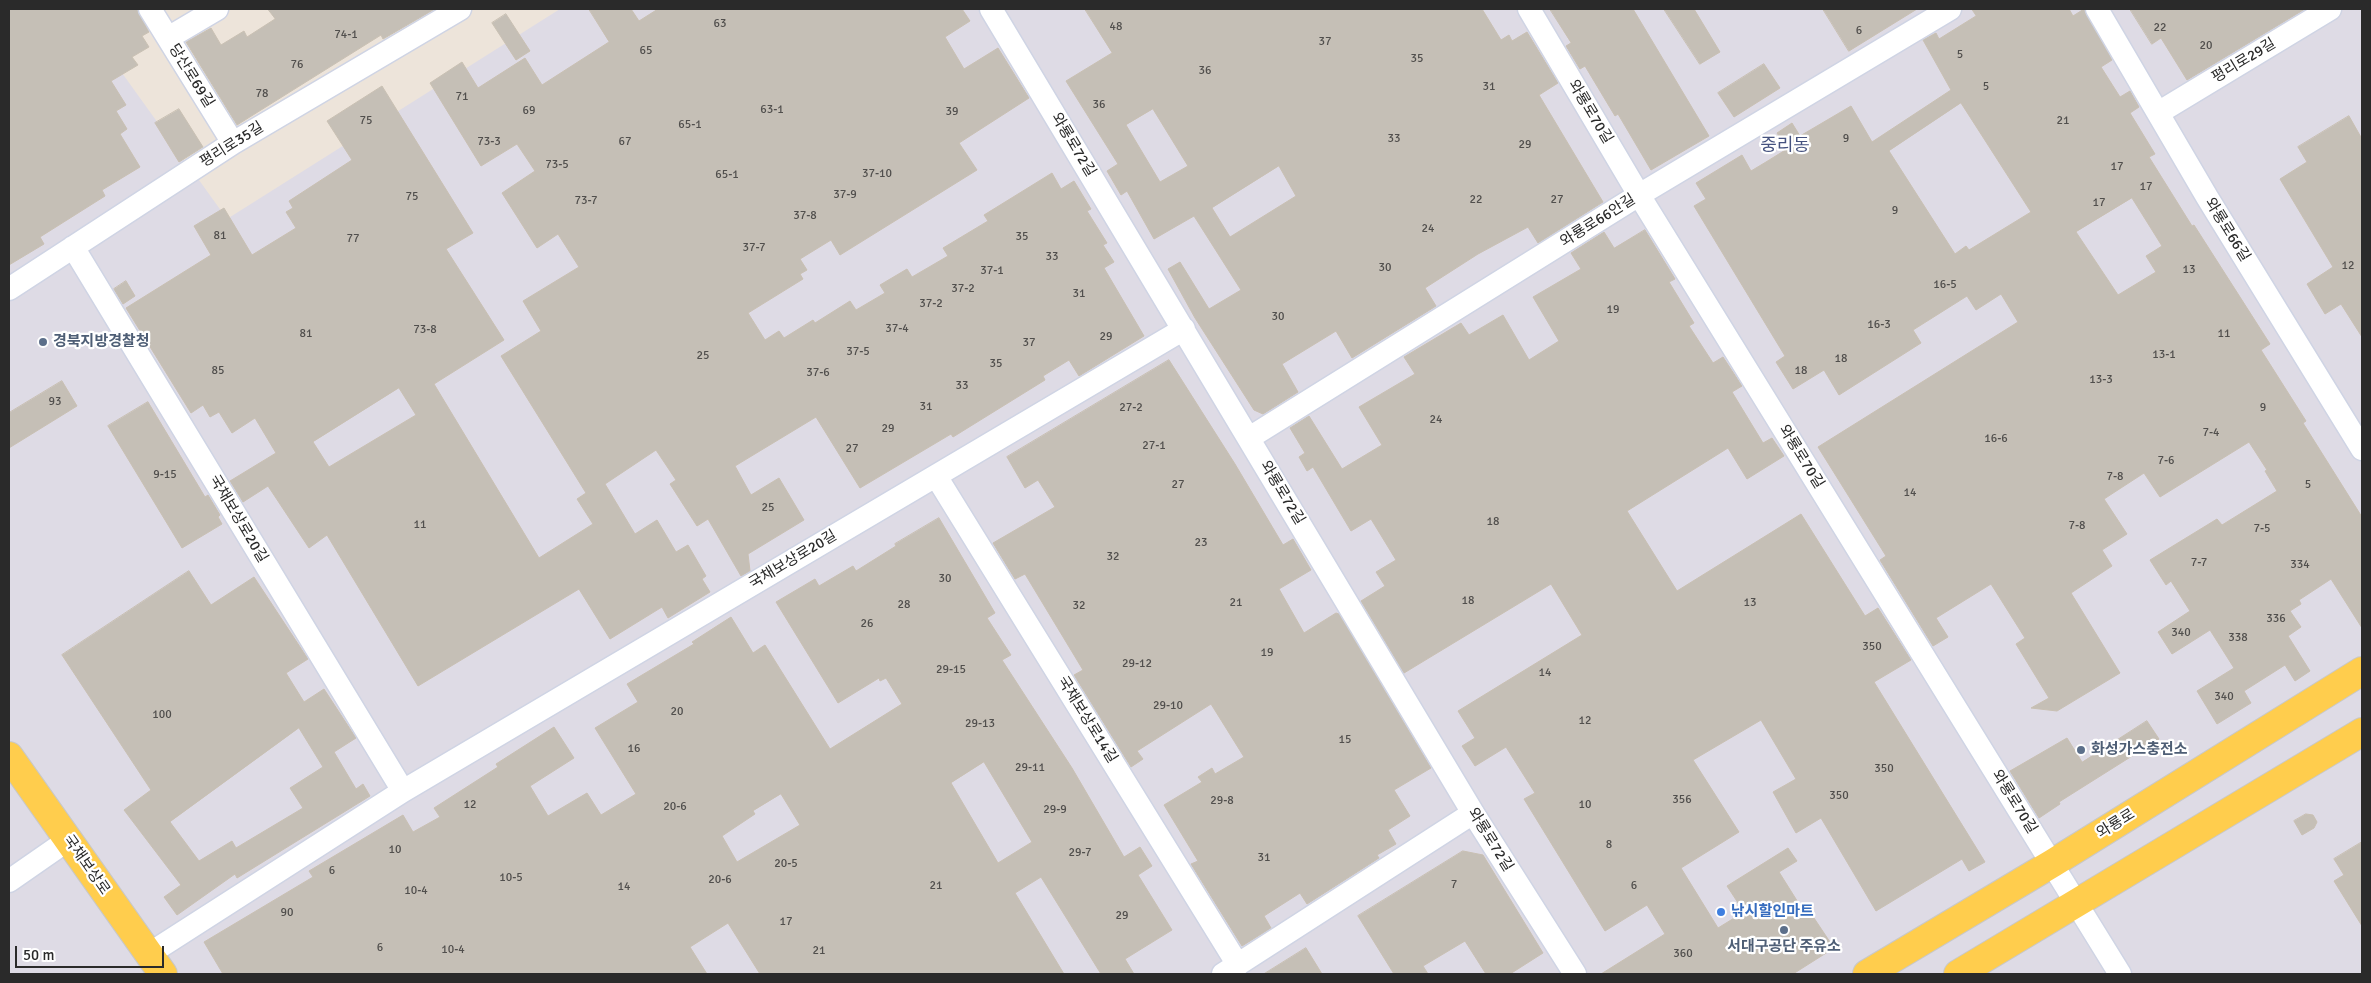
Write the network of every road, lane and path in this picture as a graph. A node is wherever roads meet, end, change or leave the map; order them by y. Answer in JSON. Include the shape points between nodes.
{"nodes":[{"id":1,"x":150,"y":9,"type":"edge"},
{"id":2,"x":217,"y":9,"type":"edge"},
{"id":3,"x":460,"y":9,"type":"edge"},
{"id":4,"x":991,"y":9,"type":"edge"},
{"id":5,"x":1529,"y":9,"type":"edge"},
{"id":6,"x":1950,"y":9,"type":"edge"},
{"id":7,"x":2097,"y":9,"type":"edge"},
{"id":8,"x":2330,"y":9,"type":"edge"},
{"id":9,"x":168,"y":38,"type":"junction"},
{"id":10,"x":2158,"y":113,"type":"junction"},
{"id":11,"x":233,"y":144,"type":"junction"},
{"id":12,"x":1639,"y":195,"type":"junction"},
{"id":13,"x":73,"y":248,"type":"junction"},
{"id":14,"x":9,"y":289,"type":"edge"},
{"id":15,"x":1184,"y":330,"type":"junction"},
{"id":16,"x":1249,"y":438,"type":"junction"},
{"id":17,"x":2362,"y":449,"type":"edge"},
{"id":18,"x":936,"y":476,"type":"junction"},
{"id":19,"x":2362,"y":671,"type":"edge"},
{"id":20,"x":2362,"y":732,"type":"edge"},
{"id":21,"x":9,"y":756,"type":"edge"},
{"id":22,"x":403,"y":791,"type":"junction"},
{"id":23,"x":1473,"y":813,"type":"junction"},
{"id":24,"x":68,"y":840,"type":"junction"},
{"id":25,"x":2053,"y":863,"type":"junction"},
{"id":26,"x":9,"y":881,"type":"edge"},
{"id":27,"x":2078,"y":903,"type":"junction"},
{"id":28,"x":156,"y":964,"type":"edge"},
{"id":29,"x":1230,"y":970,"type":"edge"},
{"id":30,"x":1575,"y":974,"type":"edge"},
{"id":31,"x":1867,"y":974,"type":"edge"},
{"id":32,"x":1958,"y":974,"type":"edge"},
{"id":33,"x":2120,"y":974,"type":"edge"}],
"edges":[{"from":1,"to":9,"type":"street","name":"당산로69길"},
{"from":2,"to":9,"type":"street"},
{"from":3,"to":11,"type":"street","name":"평리로35길"},
{"from":4,"to":15,"type":"street","name":"와룡로72길"},
{"from":5,"to":12,"type":"street","name":"와룡로70길"},
{"from":6,"to":12,"type":"street","name":"와룡로66안길"},
{"from":7,"to":10,"type":"street","name":"와룡로66길"},
{"from":8,"to":10,"type":"street","name":"평리로29길"},
{"from":9,"to":11,"type":"street","name":"당산로69길"},
{"from":10,"to":17,"type":"street","name":"와룡로66길"},
{"from":11,"to":13,"type":"street","name":"평리로35길"},
{"from":12,"to":16,"type":"street","name":"와룡로66안길"},
{"from":12,"to":25,"type":"street","name":"와룡로70길"},
{"from":13,"to":14,"type":"street","name":"평리로35길"},
{"from":13,"to":22,"type":"street","name":"국채보상로20길"},
{"from":15,"to":16,"type":"street","name":"와룡로72길"},
{"from":15,"to":18,"type":"street","name":"국채보상로20길"},
{"from":16,"to":23,"type":"street","name":"와룡로72길"},
{"from":18,"to":22,"type":"street","name":"국채보상로20길"},
{"from":18,"to":29,"type":"street","name":"국채보상로14길"},
{"from":19,"to":25,"type":"main road","name":"와룡로"},
{"from":20,"to":27,"type":"main road"},
{"from":21,"to":24,"type":"main road","name":"국채보상로"},
{"from":22,"to":28,"type":"street","name":"국채보상로20길"},
{"from":23,"to":29,"type":"street","name":"국채보상로14길"},
{"from":23,"to":30,"type":"street","name":"와룡로72길"},
{"from":24,"to":26,"type":"street"},
{"from":24,"to":28,"type":"main road","name":"국채보상로"},
{"from":25,"to":27,"type":"street","name":"와룡로70길"},
{"from":25,"to":31,"type":"main road","name":"와룡로"},
{"from":27,"to":32,"type":"main road"},
{"from":27,"to":33,"type":"street","name":"와룡로70길"}]}
